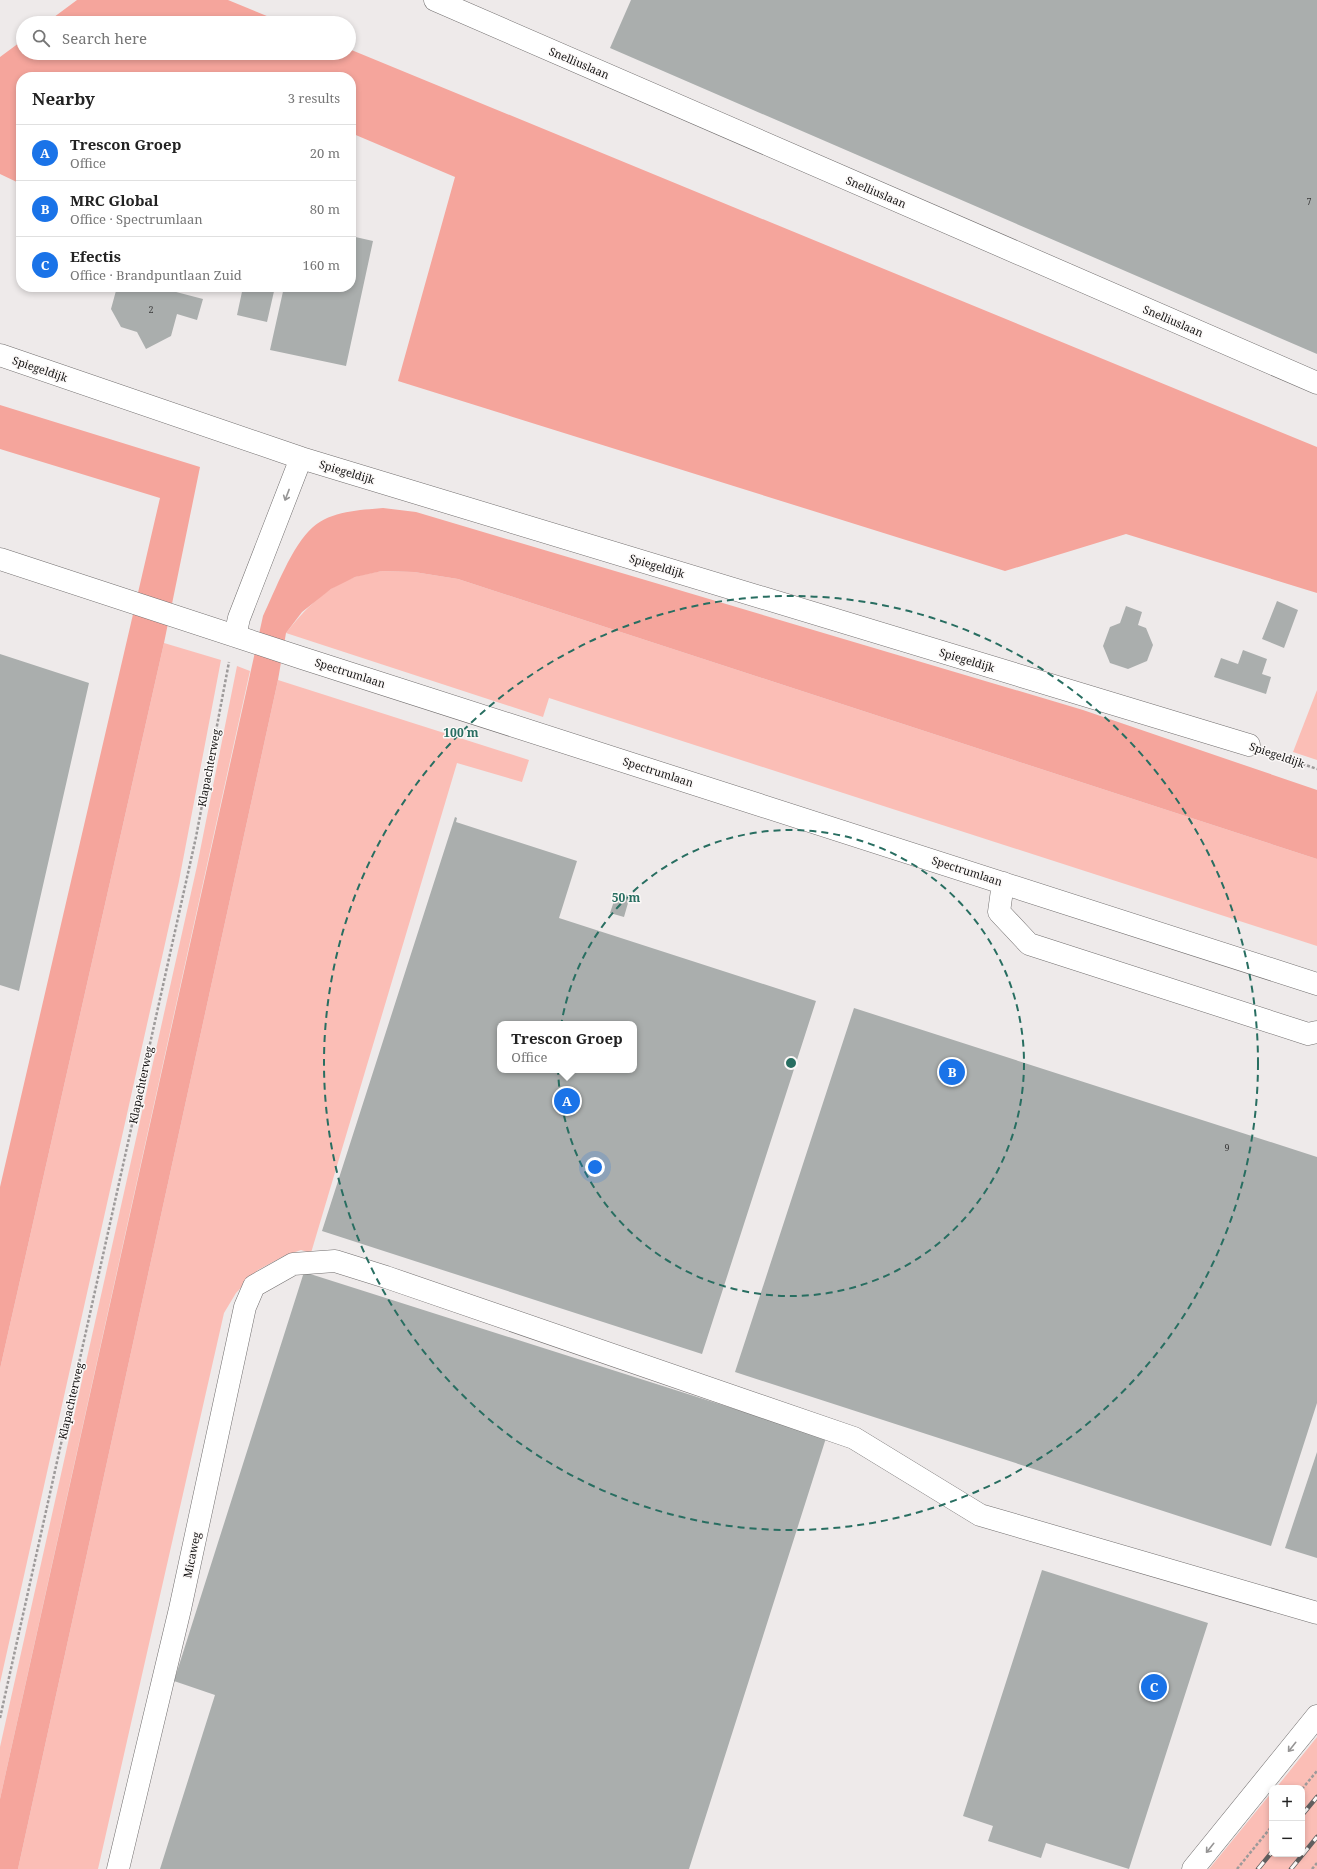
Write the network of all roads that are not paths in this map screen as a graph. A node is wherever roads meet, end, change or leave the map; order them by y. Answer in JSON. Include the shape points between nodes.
{"nodes":[{"id":1,"x":435,"y":0,"type":"edge"},
{"id":2,"x":0,"y":355,"type":"edge"},
{"id":3,"x":1317,"y":383,"type":"edge"},
{"id":4,"x":300,"y":458,"type":"junction"},
{"id":5,"x":0,"y":559,"type":"edge"},
{"id":6,"x":235,"y":636,"type":"junction"},
{"id":7,"x":1249,"y":745,"type":"road end"},
{"id":8,"x":1003,"y":883,"type":"junction"},
{"id":9,"x":1317,"y":984,"type":"edge"},
{"id":10,"x":1317,"y":1032,"type":"edge"},
{"id":11,"x":1317,"y":1613,"type":"edge"},
{"id":12,"x":1317,"y":1716,"type":"edge"},
{"id":13,"x":118,"y":1869,"type":"edge"},
{"id":14,"x":1193,"y":1869,"type":"edge"}],
"edges":[{"from":1,"to":3,"type":"street","name":"Snelliuslaan"},
{"from":2,"to":4,"type":"street","name":"Spiegeldijk"},
{"from":4,"to":6,"type":"street","one_way":true,"via":[[239,618]]},
{"from":4,"to":7,"type":"street","name":"Spiegeldijk"},
{"from":5,"to":6,"type":"street","name":"Spectrumlaan"},
{"from":6,"to":8,"type":"street","name":"Spectrumlaan"},
{"from":8,"to":9,"type":"street","name":"Spectrumlaan"},
{"from":8,"to":10,"type":"street","via":[[999,912],[1029,944],[1308,1034]]},
{"from":11,"to":13,"type":"street","name":"Micaweg","via":[[980,1515],[854,1438],[386,1277],[335,1261],[294,1264],[254,1286],[245,1307],[180,1609]]},
{"from":12,"to":14,"type":"street","one_way":true}]}
